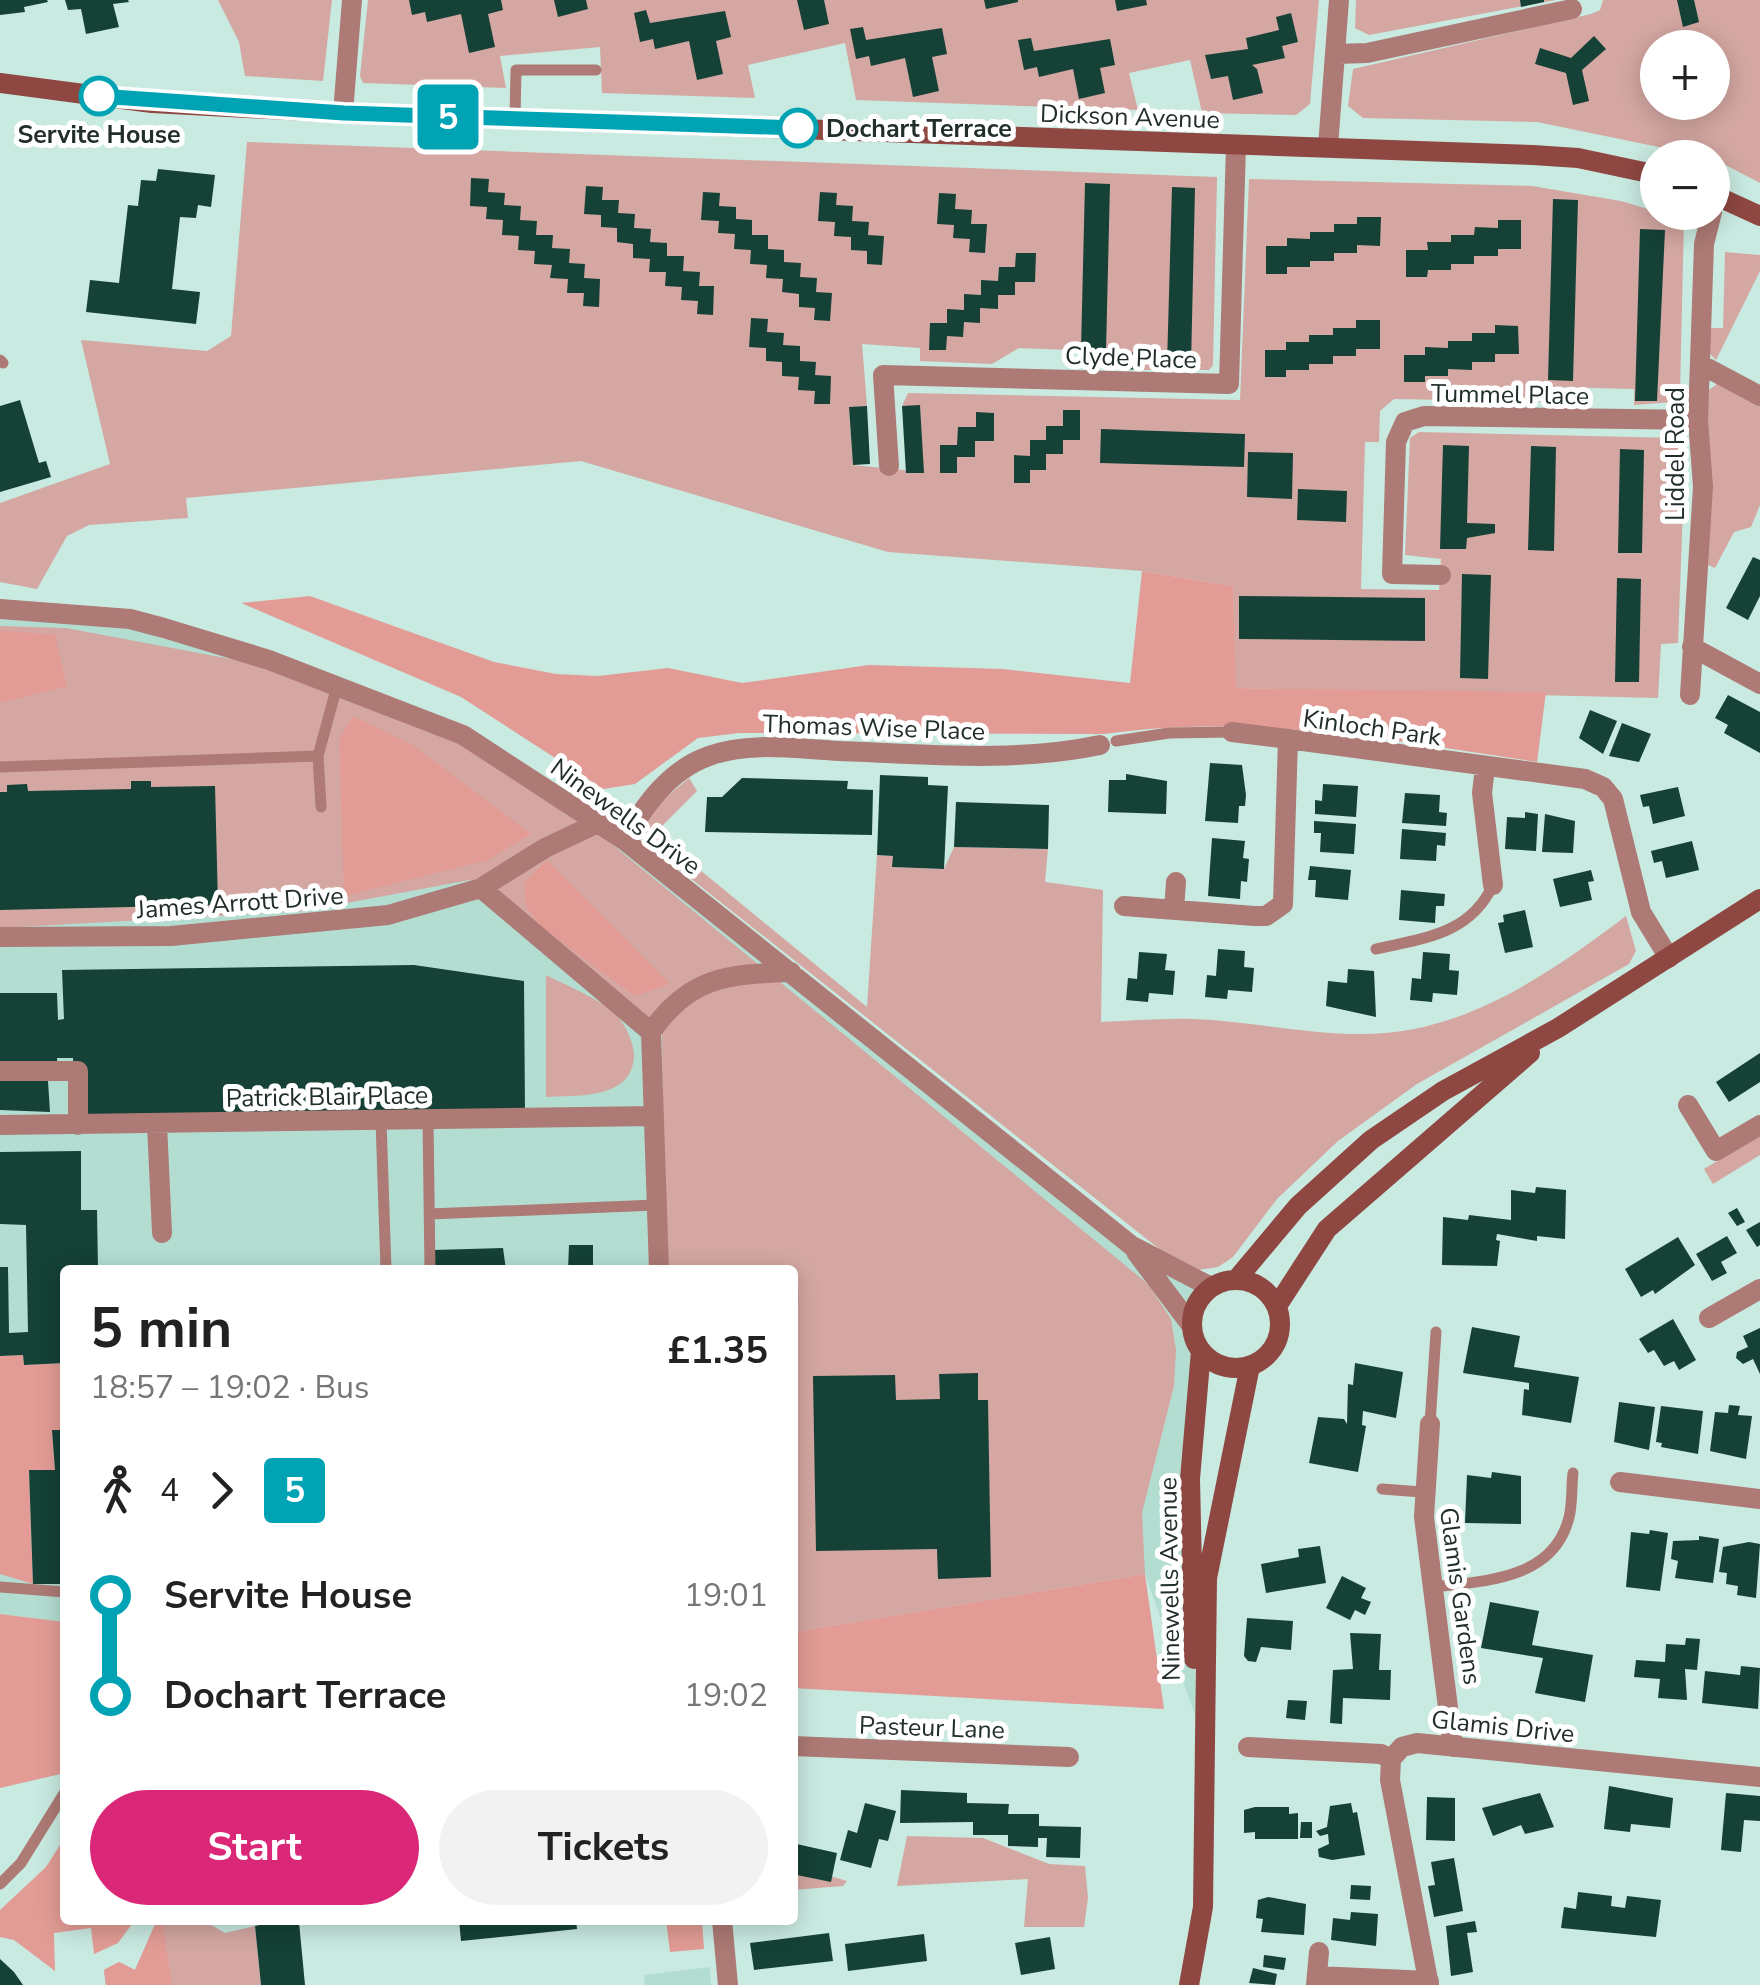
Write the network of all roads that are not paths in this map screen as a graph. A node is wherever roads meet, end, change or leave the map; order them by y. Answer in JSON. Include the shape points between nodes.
{"nodes":[{"id":1,"x":352,"y":0,"type":"edge"},
{"id":2,"x":1339,"y":0,"type":"edge"},
{"id":3,"x":1573,"y":4,"type":"edge"},
{"id":4,"x":1338,"y":54,"type":"junction"},
{"id":5,"x":596,"y":70,"type":"dead end"},
{"id":6,"x":0,"y":83,"type":"edge"},
{"id":7,"x":344,"y":113,"type":"junction"},
{"id":8,"x":515,"y":119,"type":"junction"},
{"id":9,"x":1236,"y":145,"type":"junction"},
{"id":10,"x":1328,"y":148,"type":"junction"},
{"id":11,"x":1640,"y":171,"type":"edge"},
{"id":12,"x":1730,"y":208,"type":"edge"},
{"id":13,"x":1760,"y":216,"type":"edge"},
{"id":14,"x":1708,"y":230,"type":"edge"},
{"id":15,"x":1700,"y":364,"type":"junction"},
{"id":16,"x":1760,"y":396,"type":"edge"},
{"id":17,"x":1698,"y":420,"type":"junction"},
{"id":18,"x":889,"y":466,"type":"dead end"},
{"id":19,"x":1440,"y":575,"type":"dead end"},
{"id":20,"x":4,"y":610,"type":"edge"},
{"id":21,"x":1692,"y":648,"type":"junction"},
{"id":22,"x":1760,"y":684,"type":"edge"},
{"id":23,"x":338,"y":686,"type":"junction"},
{"id":24,"x":1690,"y":695,"type":"dead end"},
{"id":25,"x":1232,"y":732,"type":"joint"},
{"id":26,"x":1288,"y":739,"type":"junction"},
{"id":27,"x":1108,"y":743,"type":"joint"},
{"id":28,"x":318,"y":756,"type":"junction"},
{"id":29,"x":1485,"y":767,"type":"junction"},
{"id":30,"x":0,"y":768,"type":"edge"},
{"id":31,"x":322,"y":807,"type":"dead end"},
{"id":32,"x":600,"y":822,"type":"junction"},
{"id":33,"x":624,"y":840,"type":"junction"},
{"id":34,"x":1176,"y":882,"type":"dead end"},
{"id":35,"x":1493,"y":886,"type":"joint"},
{"id":36,"x":480,"y":888,"type":"junction"},
{"id":37,"x":1760,"y":899,"type":"edge"},
{"id":38,"x":1124,"y":906,"type":"dead end"},
{"id":39,"x":1174,"y":910,"type":"junction"},
{"id":40,"x":0,"y":937,"type":"edge"},
{"id":41,"x":1376,"y":949,"type":"dead end"},
{"id":42,"x":1669,"y":958,"type":"junction"},
{"id":43,"x":791,"y":972,"type":"junction"},
{"id":44,"x":1558,"y":1028,"type":"junction"},
{"id":45,"x":651,"y":1032,"type":"junction"},
{"id":46,"x":0,"y":1071,"type":"edge"},
{"id":47,"x":1688,"y":1105,"type":"dead end"},
{"id":48,"x":654,"y":1116,"type":"junction"},
{"id":49,"x":428,"y":1119,"type":"junction"},
{"id":50,"x":381,"y":1120,"type":"junction"},
{"id":51,"x":157,"y":1124,"type":"junction"},
{"id":52,"x":1760,"y":1124,"type":"edge"},
{"id":53,"x":0,"y":1125,"type":"edge"},
{"id":54,"x":78,"y":1125,"type":"junction"},
{"id":55,"x":656,"y":1205,"type":"junction"},
{"id":56,"x":429,"y":1214,"type":"junction"},
{"id":57,"x":162,"y":1234,"type":"dead end"},
{"id":58,"x":1132,"y":1246,"type":"junction"},
{"id":59,"x":386,"y":1265,"type":"edge"},
{"id":60,"x":430,"y":1265,"type":"edge"},
{"id":61,"x":659,"y":1265,"type":"edge"},
{"id":62,"x":1236,"y":1280,"type":"junction"},
{"id":63,"x":1211,"y":1287,"type":"junction"},
{"id":64,"x":1760,"y":1289,"type":"edge"},
{"id":65,"x":1277,"y":1306,"type":"junction"},
{"id":66,"x":1709,"y":1318,"type":"dead end"},
{"id":67,"x":1191,"y":1324,"type":"junction"},
{"id":68,"x":1436,"y":1332,"type":"dead end"},
{"id":69,"x":1201,"y":1351,"type":"junction"},
{"id":70,"x":1250,"y":1366,"type":"junction"},
{"id":71,"x":1430,"y":1424,"type":"joint"},
{"id":72,"x":1573,"y":1473,"type":"dead end"},
{"id":73,"x":1620,"y":1482,"type":"dead end"},
{"id":74,"x":1382,"y":1489,"type":"dead end"},
{"id":75,"x":1422,"y":1492,"type":"junction"},
{"id":76,"x":1760,"y":1498,"type":"edge"},
{"id":77,"x":0,"y":1587,"type":"edge"},
{"id":78,"x":1434,"y":1587,"type":"junction"},
{"id":79,"x":60,"y":1592,"type":"edge"},
{"id":80,"x":798,"y":1746,"type":"edge"},
{"id":81,"x":1248,"y":1747,"type":"dead end"},
{"id":82,"x":1453,"y":1747,"type":"junction"},
{"id":83,"x":1069,"y":1756,"type":"dead end"},
{"id":84,"x":1391,"y":1759,"type":"junction"},
{"id":85,"x":1760,"y":1778,"type":"edge"},
{"id":86,"x":60,"y":1800,"type":"edge"},
{"id":87,"x":1202,"y":1806,"type":"junction"},
{"id":88,"x":0,"y":1884,"type":"edge"},
{"id":89,"x":722,"y":1925,"type":"edge"},
{"id":90,"x":1318,"y":1952,"type":"dead end"},
{"id":91,"x":1317,"y":1980,"type":"edge"},
{"id":92,"x":1429,"y":1983,"type":"edge"},
{"id":93,"x":728,"y":1985,"type":"edge"},
{"id":94,"x":1188,"y":1985,"type":"edge"}],
"edges":[{"from":1,"to":7,"type":"street"},
{"from":2,"to":4,"type":"street"},
{"from":3,"to":4,"type":"street","via":[[1368,53]]},
{"from":4,"to":10,"type":"street"},
{"from":5,"to":8,"type":"lane","via":[[516,70]]},
{"from":6,"to":7,"type":"street","name":"Dickson Avenue","via":[[152,103]]},
{"from":7,"to":8,"type":"street","name":"Dickson Avenue"},
{"from":8,"to":9,"type":"street","name":"Dickson Avenue"},
{"from":9,"to":10,"type":"street","name":"Dickson Avenue"},
{"from":9,"to":18,"type":"street","name":"Clyde Place","via":[[1229,384],[883,375]]},
{"from":10,"to":11,"type":"street","name":"Dickson Avenue","via":[[1578,158]]},
{"from":12,"to":13,"type":"street"},
{"from":14,"to":15,"type":"street","name":"Liddel Road"},
{"from":15,"to":16,"type":"street"},
{"from":15,"to":17,"type":"street","name":"Liddel Road"},
{"from":17,"to":19,"type":"street","name":"Tummel Place","via":[[1424,416],[1404,422],[1396,442],[1392,574]]},
{"from":17,"to":21,"type":"street","name":"Liddel Road","via":[[1704,487]]},
{"from":20,"to":23,"type":"street","name":"Ninewells Drive","via":[[130,619]]},
{"from":21,"to":22,"type":"street"},
{"from":21,"to":24,"type":"street","name":"Liddel Road"},
{"from":23,"to":28,"type":"lane"},
{"from":23,"to":32,"type":"street","name":"Ninewells Drive","via":[[463,735]]},
{"from":25,"to":26,"type":"street"},
{"from":25,"to":27,"type":"lane"},
{"from":26,"to":29,"type":"street","name":"Kinloch Park"},
{"from":26,"to":39,"type":"street","name":"Kinloch Park","via":[[1283,904],[1266,916]]},
{"from":27,"to":33,"type":"street","name":"Thomas Wise Place","via":[[980,757],[755,747],[709,756],[675,775],[646,803]]},
{"from":28,"to":30,"type":"lane"},
{"from":28,"to":31,"type":"lane"},
{"from":29,"to":35,"type":"street"},
{"from":29,"to":42,"type":"street","name":"Kinloch Park","via":[[1603,786],[1613,799],[1641,912]]},
{"from":32,"to":33,"type":"street","name":"Ninewells Drive"},
{"from":32,"to":36,"type":"street","name":"James Arrott Drive"},
{"from":33,"to":43,"type":"street","name":"Ninewells Drive"},
{"from":34,"to":39,"type":"street"},
{"from":35,"to":41,"type":"lane","via":[[1464,925]]},
{"from":36,"to":40,"type":"street","name":"James Arrott Drive","via":[[388,916],[170,936]]},
{"from":36,"to":45,"type":"street"},
{"from":37,"to":42,"type":"street","name":"Ninewells Avenue"},
{"from":38,"to":39,"type":"street","name":"Kinloch Park"},
{"from":42,"to":44,"type":"street","name":"Ninewells Avenue"},
{"from":43,"to":45,"type":"street","via":[[719,978],[670,1005]]},
{"from":43,"to":58,"type":"street","name":"Ninewells Drive"},
{"from":44,"to":62,"type":"street","name":"Ninewells Avenue","via":[[1443,1091],[1371,1140],[1298,1206]]},
{"from":44,"to":65,"type":"street","name":"Ninewells Avenue","via":[[1327,1229]]},
{"from":45,"to":48,"type":"street"},
{"from":46,"to":54,"type":"street","via":[[78,1071]]},
{"from":47,"to":52,"type":"street","via":[[1716,1151]]},
{"from":48,"to":49,"type":"street","name":"Patrick Blair Place"},
{"from":48,"to":55,"type":"street"},
{"from":49,"to":50,"type":"street","name":"Patrick Blair Place"},
{"from":49,"to":56,"type":"lane"},
{"from":50,"to":51,"type":"street","name":"Patrick Blair Place"},
{"from":50,"to":59,"type":"lane"},
{"from":51,"to":54,"type":"street","name":"Patrick Blair Place"},
{"from":51,"to":57,"type":"street"},
{"from":53,"to":54,"type":"street","name":"Patrick Blair Place"},
{"from":55,"to":56,"type":"lane"},
{"from":55,"to":61,"type":"street"},
{"from":56,"to":60,"type":"lane"},
{"from":58,"to":63,"type":"street","name":"Ninewells Drive"},
{"from":58,"to":67,"type":"street","name":"Ninewells Drive"},
{"from":62,"to":63,"type":"street"},
{"from":62,"to":65,"type":"street","via":[[1260,1287]]},
{"from":63,"to":67,"type":"street"},
{"from":64,"to":66,"type":"street"},
{"from":65,"to":70,"type":"street","name":"Ninewells Avenue","via":[[1276,1342]]},
{"from":67,"to":69,"type":"street","name":"Ninewells Avenue"},
{"from":68,"to":71,"type":"lane","name":"Glamis Gardens"},
{"from":69,"to":70,"type":"street","via":[[1223,1366]]},
{"from":69,"to":87,"type":"street","name":"Ninewells Avenue","via":[[1190,1574]]},
{"from":70,"to":87,"type":"street","name":"Ninewells Avenue","via":[[1206,1578]]},
{"from":71,"to":75,"type":"street","name":"Glamis Gardens"},
{"from":72,"to":78,"type":"lane","via":[[1568,1521],[1544,1556],[1513,1577]]},
{"from":73,"to":76,"type":"street"},
{"from":74,"to":75,"type":"lane"},
{"from":75,"to":78,"type":"street","name":"Glamis Gardens"},
{"from":77,"to":79,"type":"lane"},
{"from":78,"to":82,"type":"street","name":"Glamis Gardens"},
{"from":80,"to":83,"type":"street","name":"Pasteur Lane"},
{"from":81,"to":84,"type":"street","name":"Glamis Drive"},
{"from":82,"to":84,"type":"street","name":"Glamis Drive","via":[[1417,1743],[1402,1746]]},
{"from":82,"to":85,"type":"street","name":"Glamis Drive"},
{"from":84,"to":92,"type":"street"},
{"from":86,"to":88,"type":"lane"},
{"from":87,"to":94,"type":"street","name":"Ninewells Avenue","via":[[1203,1906]]},
{"from":89,"to":93,"type":"street"},
{"from":90,"to":91,"type":"street"},
{"from":91,"to":92,"type":"street"}]}
